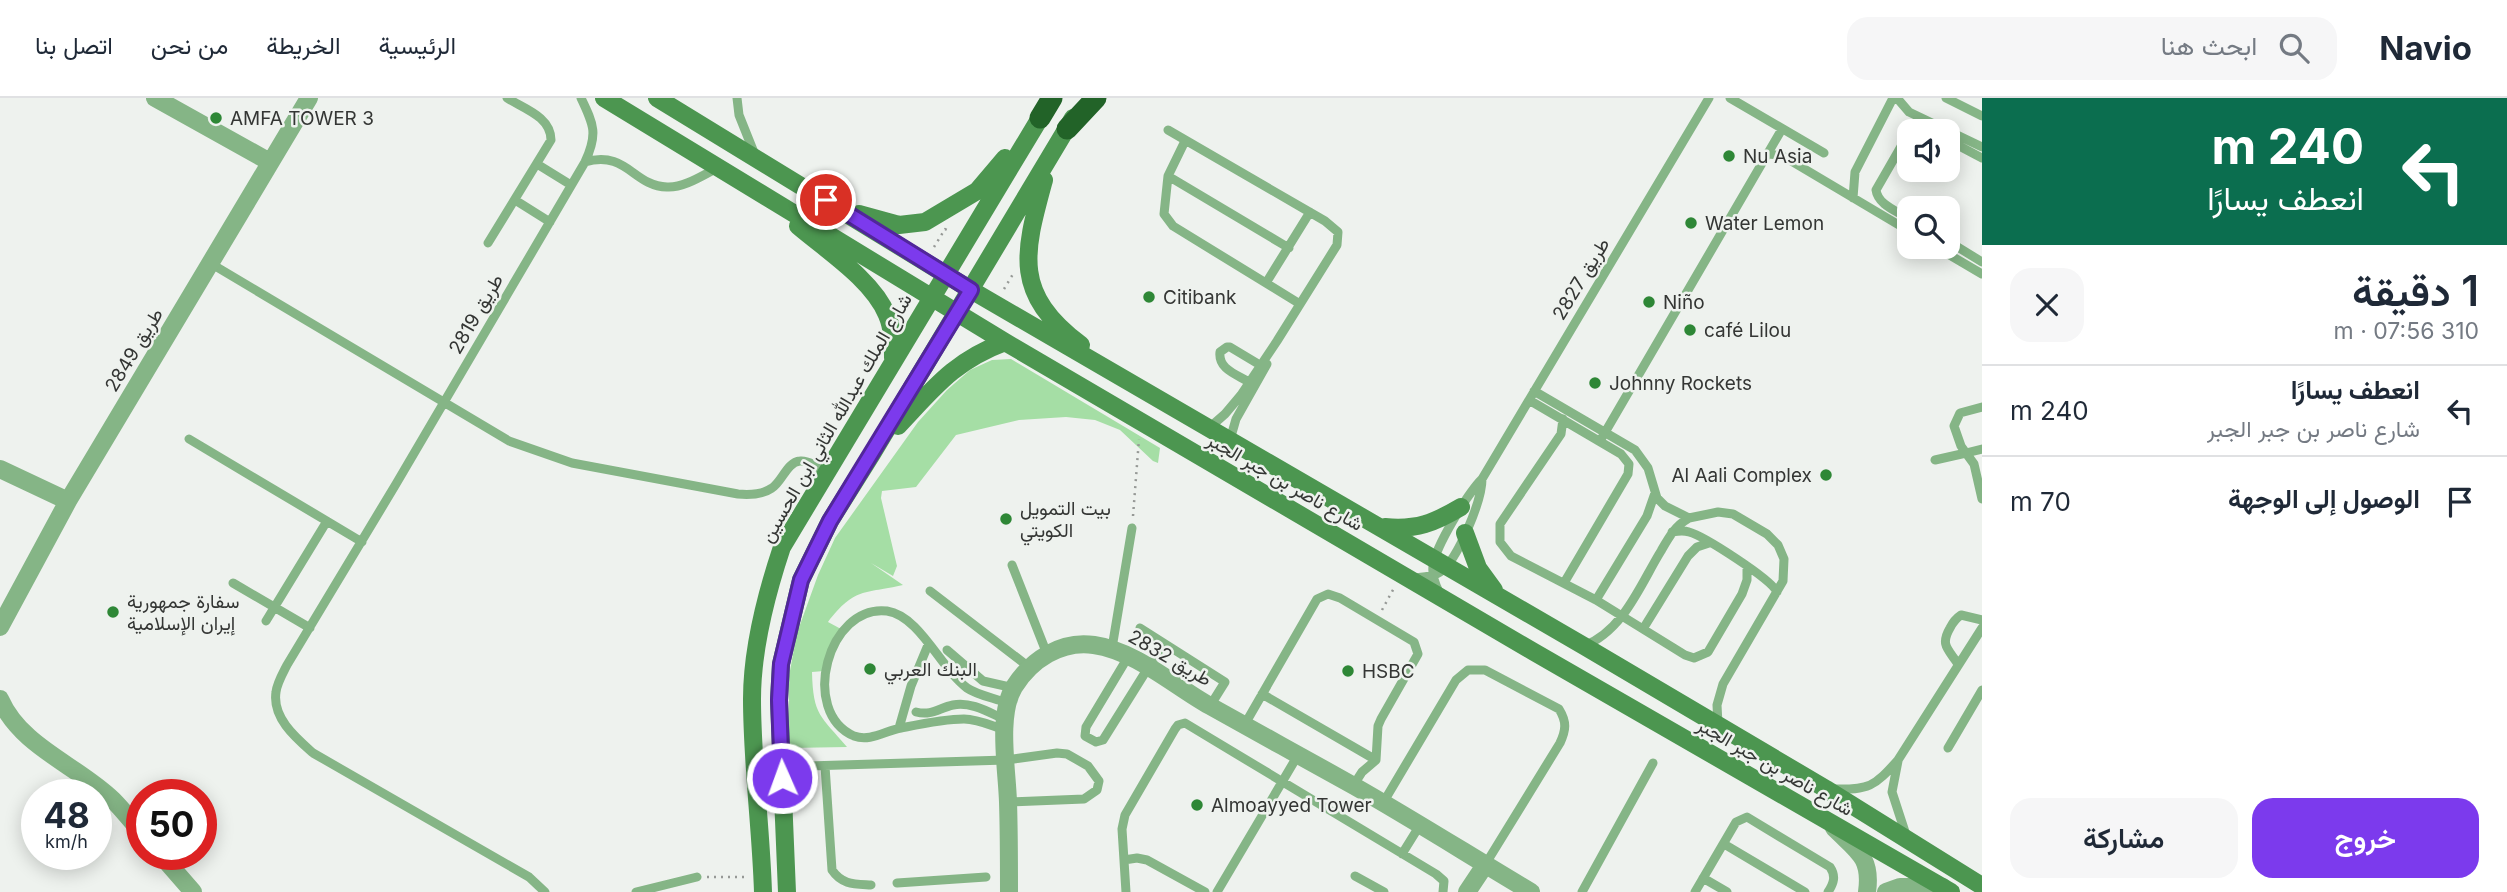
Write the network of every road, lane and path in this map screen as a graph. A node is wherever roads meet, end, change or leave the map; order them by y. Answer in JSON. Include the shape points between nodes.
{"nodes":[{"id":1,"x":155,"y":98,"type":"edge"},
{"id":2,"x":309,"y":98,"type":"edge"},
{"id":3,"x":507,"y":98,"type":"edge"},
{"id":4,"x":581,"y":98,"type":"edge"},
{"id":5,"x":604,"y":98,"type":"edge"},
{"id":6,"x":657,"y":98,"type":"edge"},
{"id":7,"x":737,"y":98,"type":"edge"},
{"id":8,"x":1052,"y":98,"type":"edge"},
{"id":9,"x":1084,"y":98,"type":"edge"},
{"id":10,"x":1096,"y":98,"type":"edge"},
{"id":11,"x":1709,"y":98,"type":"edge"},
{"id":12,"x":1730,"y":98,"type":"edge"},
{"id":13,"x":1895,"y":98,"type":"edge"},
{"id":14,"x":1946,"y":98,"type":"edge"},
{"id":15,"x":1982,"y":116,"type":"edge"},
{"id":16,"x":1918,"y":117,"type":"junction"},
{"id":17,"x":1040,"y":118,"type":"junction"},
{"id":18,"x":1920,"y":119,"type":"edge"},
{"id":19,"x":1921,"y":119,"type":"edge"},
{"id":20,"x":1067,"y":129,"type":"junction"},
{"id":21,"x":1782,"y":129,"type":"junction"},
{"id":22,"x":1168,"y":130,"type":"dead end"},
{"id":23,"x":1185,"y":141,"type":"junction"},
{"id":24,"x":1960,"y":141,"type":"edge"},
{"id":25,"x":1960,"y":144,"type":"edge"},
{"id":26,"x":1982,"y":147,"type":"edge"},
{"id":27,"x":1824,"y":153,"type":"dead end"},
{"id":28,"x":1767,"y":154,"type":"junction"},
{"id":29,"x":1982,"y":158,"type":"edge"},
{"id":30,"x":757,"y":159,"type":"junction"},
{"id":31,"x":1049,"y":160,"type":"junction"},
{"id":32,"x":270,"y":162,"type":"junction"},
{"id":33,"x":585,"y":162,"type":"junction"},
{"id":34,"x":537,"y":164,"type":"junction"},
{"id":35,"x":720,"y":167,"type":"junction"},
{"id":36,"x":1168,"y":176,"type":"junction"},
{"id":37,"x":571,"y":185,"type":"junction"},
{"id":38,"x":761,"y":193,"type":"junction"},
{"id":39,"x":1853,"y":198,"type":"junction"},
{"id":40,"x":515,"y":200,"type":"junction"},
{"id":41,"x":826,"y":200,"type":"junction"},
{"id":42,"x":1897,"y":211,"type":"edge"},
{"id":43,"x":1310,"y":212,"type":"junction"},
{"id":44,"x":550,"y":222,"type":"junction"},
{"id":45,"x":1897,"y":224,"type":"edge"},
{"id":46,"x":488,"y":243,"type":"dead end"},
{"id":47,"x":1289,"y":248,"type":"junction"},
{"id":48,"x":1960,"y":248,"type":"edge"},
{"id":49,"x":1972,"y":256,"type":"junction"},
{"id":50,"x":1956,"y":259,"type":"edge"},
{"id":51,"x":1982,"y":262,"type":"edge"},
{"id":52,"x":210,"y":263,"type":"junction"},
{"id":53,"x":1966,"y":265,"type":"junction"},
{"id":54,"x":944,"y":274,"type":"junction"},
{"id":55,"x":1982,"y":274,"type":"edge"},
{"id":56,"x":1266,"y":284,"type":"junction"},
{"id":57,"x":971,"y":290,"type":"junction"},
{"id":58,"x":931,"y":297,"type":"junction"},
{"id":59,"x":1300,"y":304,"type":"junction"},
{"id":60,"x":957,"y":314,"type":"junction"},
{"id":61,"x":1277,"y":341,"type":"junction"},
{"id":62,"x":1005,"y":342,"type":"junction"},
{"id":63,"x":893,"y":360,"type":"junction"},
{"id":64,"x":1259,"y":365,"type":"junction"},
{"id":65,"x":1249,"y":382,"type":"junction"},
{"id":66,"x":1132,"y":383,"type":"junction"},
{"id":67,"x":1534,"y":391,"type":"junction"},
{"id":68,"x":1529,"y":400,"type":"junction"},
{"id":69,"x":443,"y":404,"type":"junction"},
{"id":70,"x":1982,"y":407,"type":"edge"},
{"id":71,"x":1563,"y":419,"type":"junction"},
{"id":72,"x":1140,"y":422,"type":"junction"},
{"id":73,"x":1209,"y":428,"type":"junction"},
{"id":74,"x":1605,"y":432,"type":"junction"},
{"id":75,"x":189,"y":439,"type":"dead end"},
{"id":76,"x":1230,"y":440,"type":"junction"},
{"id":77,"x":1600,"y":441,"type":"junction"},
{"id":78,"x":1982,"y":449,"type":"edge"},
{"id":79,"x":1966,"y":453,"type":"junction"},
{"id":80,"x":872,"y":454,"type":"junction"},
{"id":81,"x":1935,"y":460,"type":"dead end"},
{"id":82,"x":0,"y":469,"type":"edge"},
{"id":83,"x":826,"y":472,"type":"junction"},
{"id":84,"x":1482,"y":479,"type":"junction"},
{"id":85,"x":1655,"y":493,"type":"junction"},
{"id":86,"x":1982,"y":499,"type":"edge"},
{"id":87,"x":68,"y":501,"type":"junction"},
{"id":88,"x":1461,"y":507,"type":"junction"},
{"id":89,"x":1689,"y":518,"type":"junction"},
{"id":90,"x":327,"y":521,"type":"junction"},
{"id":91,"x":1132,"y":527,"type":"joint"},
{"id":92,"x":1381,"y":527,"type":"junction"},
{"id":93,"x":1672,"y":532,"type":"junction"},
{"id":94,"x":1465,"y":533,"type":"junction"},
{"id":95,"x":362,"y":542,"type":"junction"},
{"id":96,"x":1709,"y":542,"type":"junction"},
{"id":97,"x":1013,"y":565,"type":"dead end"},
{"id":98,"x":1438,"y":566,"type":"junction"},
{"id":99,"x":1747,"y":566,"type":"junction"},
{"id":100,"x":1409,"y":578,"type":"junction"},
{"id":101,"x":233,"y":583,"type":"dead end"},
{"id":102,"x":1564,"y":583,"type":"junction"},
{"id":103,"x":930,"y":592,"type":"dead end"},
{"id":104,"x":1777,"y":592,"type":"junction"},
{"id":105,"x":1501,"y":598,"type":"junction"},
{"id":106,"x":1443,"y":599,"type":"junction"},
{"id":107,"x":1596,"y":600,"type":"junction"},
{"id":108,"x":275,"y":607,"type":"junction"},
{"id":109,"x":1622,"y":616,"type":"junction"},
{"id":110,"x":1982,"y":620,"type":"edge"},
{"id":111,"x":266,"y":621,"type":"dead end"},
{"id":112,"x":0,"y":627,"type":"edge"},
{"id":113,"x":310,"y":628,"type":"junction"},
{"id":114,"x":1140,"y":628,"type":"dead end"},
{"id":115,"x":1982,"y":628,"type":"edge"},
{"id":116,"x":1643,"y":629,"type":"junction"},
{"id":117,"x":1163,"y":644,"type":"junction"},
{"id":118,"x":928,"y":645,"type":"junction"},
{"id":119,"x":1584,"y":646,"type":"junction"},
{"id":120,"x":1112,"y":648,"type":"junction"},
{"id":121,"x":947,"y":650,"type":"dead end"},
{"id":122,"x":1047,"y":654,"type":"junction"},
{"id":123,"x":1128,"y":657,"type":"junction"},
{"id":124,"x":1958,"y":664,"type":"junction"},
{"id":125,"x":1029,"y":667,"type":"junction"},
{"id":126,"x":1148,"y":668,"type":"junction"},
{"id":127,"x":1982,"y":690,"type":"edge"},
{"id":128,"x":1262,"y":694,"type":"junction"},
{"id":129,"x":0,"y":699,"type":"edge"},
{"id":130,"x":1210,"y":706,"type":"junction"},
{"id":131,"x":1008,"y":710,"type":"junction"},
{"id":132,"x":916,"y":712,"type":"dead end"},
{"id":133,"x":1245,"y":724,"type":"junction"},
{"id":134,"x":1718,"y":726,"type":"junction"},
{"id":135,"x":899,"y":729,"type":"junction"},
{"id":136,"x":1948,"y":748,"type":"dead end"},
{"id":137,"x":1298,"y":755,"type":"junction"},
{"id":138,"x":1006,"y":760,"type":"junction"},
{"id":139,"x":1376,"y":760,"type":"junction"},
{"id":140,"x":1898,"y":760,"type":"junction"},
{"id":141,"x":1653,"y":763,"type":"dead end"},
{"id":142,"x":808,"y":766,"type":"dead end"},
{"id":143,"x":825,"y":766,"type":"junction"},
{"id":144,"x":1282,"y":782,"type":"junction"},
{"id":145,"x":1355,"y":787,"type":"junction"},
{"id":146,"x":1826,"y":789,"type":"junction"},
{"id":147,"x":1008,"y":802,"type":"junction"},
{"id":148,"x":1383,"y":803,"type":"junction"},
{"id":149,"x":126,"y":815,"type":"edge"},
{"id":150,"x":1829,"y":823,"type":"junction"},
{"id":151,"x":1420,"y":825,"type":"junction"},
{"id":152,"x":1908,"y":842,"type":"junction"},
{"id":153,"x":1724,"y":844,"type":"junction"},
{"id":154,"x":1402,"y":854,"type":"junction"},
{"id":155,"x":1125,"y":860,"type":"junction"},
{"id":156,"x":1485,"y":865,"type":"junction"},
{"id":157,"x":174,"y":870,"type":"edge"},
{"id":158,"x":1355,"y":876,"type":"dead end"},
{"id":159,"x":696,"y":877,"type":"joint"},
{"id":160,"x":986,"y":877,"type":"dead end"},
{"id":161,"x":1703,"y":878,"type":"junction"},
{"id":162,"x":897,"y":883,"type":"dead end"},
{"id":163,"x":763,"y":885,"type":"edge"},
{"id":164,"x":1982,"y":886,"type":"edge"},
{"id":165,"x":867,"y":887,"type":"edge"},
{"id":166,"x":791,"y":888,"type":"edge"},
{"id":167,"x":854,"y":888,"type":"edge"},
{"id":168,"x":1947,"y":889,"type":"edge"},
{"id":169,"x":193,"y":892,"type":"edge"},
{"id":170,"x":545,"y":892,"type":"edge"},
{"id":171,"x":636,"y":892,"type":"edge"},
{"id":172,"x":1009,"y":892,"type":"edge"},
{"id":173,"x":1126,"y":892,"type":"edge"},
{"id":174,"x":1205,"y":892,"type":"edge"},
{"id":175,"x":1217,"y":892,"type":"edge"},
{"id":176,"x":1384,"y":892,"type":"edge"},
{"id":177,"x":1443,"y":892,"type":"edge"},
{"id":178,"x":1467,"y":892,"type":"edge"},
{"id":179,"x":1531,"y":892,"type":"edge"},
{"id":180,"x":1582,"y":892,"type":"edge"},
{"id":181,"x":1695,"y":892,"type":"edge"},
{"id":182,"x":1727,"y":892,"type":"edge"},
{"id":183,"x":1805,"y":892,"type":"edge"},
{"id":184,"x":1829,"y":892,"type":"edge"},
{"id":185,"x":1867,"y":892,"type":"edge"},
{"id":186,"x":1885,"y":892,"type":"edge"}],
"edges":[{"from":1,"to":32,"type":"street"},
{"from":2,"to":32,"type":"street","name":"طريق 2849"},
{"from":3,"to":34,"type":"lane","via":[[547,123],[551,131],[551,141]]},
{"from":4,"to":33,"type":"lane","name":"طريق 2819","via":[[594,129]]},
{"from":5,"to":35,"type":"main road","name":"شارع ناصر بن جبر الجبر"},
{"from":6,"to":30,"type":"main road","name":"شارع ناصر بن جبر الجبر"},
{"from":7,"to":30,"type":"lane"},
{"from":8,"to":17,"type":"highway"},
{"from":9,"to":20,"type":"main road"},
{"from":10,"to":20,"type":"highway"},
{"from":11,"to":67,"type":"lane","name":"طريق 2827"},
{"from":12,"to":21,"type":"lane"},
{"from":13,"to":16,"type":"lane"},
{"from":13,"to":39,"type":"lane","via":[[1858,163]]},
{"from":14,"to":15,"type":"lane"},
{"from":16,"to":18,"type":"lane"},
{"from":16,"to":19,"type":"lane"},
{"from":16,"to":42,"type":"lane","via":[[1876,190],[1878,199]]},
{"from":17,"to":41,"type":"main road","via":[[977,191],[925,222],[899,225]]},
{"from":17,"to":54,"type":"main road","name":"شارع الملك عبدالله الثاني ابن الحسين"},
{"from":20,"to":31,"type":"main road"},
{"from":21,"to":27,"type":"lane"},
{"from":21,"to":28,"type":"lane"},
{"from":22,"to":23,"type":"lane"},
{"from":23,"to":36,"type":"lane"},
{"from":23,"to":43,"type":"lane"},
{"from":24,"to":26,"type":"lane"},
{"from":25,"to":29,"type":"lane"},
{"from":28,"to":39,"type":"lane","via":[[1781,155]]},
{"from":28,"to":74,"type":"lane"},
{"from":30,"to":41,"type":"main road","name":"شارع ناصر بن جبر الجبر"},
{"from":31,"to":57,"type":"main road"},
{"from":31,"to":66,"type":"main road","via":[[1028,242],[1031,282],[1043,307],[1067,334]]},
{"from":32,"to":52,"type":"street","name":"طريق 2849"},
{"from":33,"to":35,"type":"lane","via":[[609,159],[669,188]]},
{"from":33,"to":37,"type":"lane","name":"طريق 2819"},
{"from":34,"to":37,"type":"lane"},
{"from":34,"to":40,"type":"lane"},
{"from":35,"to":38,"type":"main road","name":"شارع ناصر بن جبر الجبر"},
{"from":36,"to":47,"type":"lane"},
{"from":36,"to":56,"type":"lane","via":[[1164,214],[1173,226]]},
{"from":37,"to":44,"type":"lane","name":"طريق 2819"},
{"from":38,"to":58,"type":"main road","name":"شارع ناصر بن جبر الجبر"},
{"from":38,"to":63,"type":"main road","via":[[848,267],[880,303],[893,334]]},
{"from":39,"to":45,"type":"lane"},
{"from":40,"to":44,"type":"lane"},
{"from":40,"to":46,"type":"lane"},
{"from":41,"to":54,"type":"main road","name":"شارع ناصر بن جبر الجبر"},
{"from":43,"to":47,"type":"lane"},
{"from":43,"to":59,"type":"lane","via":[[1338,232],[1337,244]]},
{"from":44,"to":69,"type":"lane","name":"طريق 2819"},
{"from":47,"to":56,"type":"lane"},
{"from":48,"to":49,"type":"lane"},
{"from":49,"to":51,"type":"lane"},
{"from":49,"to":53,"type":"lane"},
{"from":50,"to":53,"type":"lane"},
{"from":52,"to":69,"type":"lane"},
{"from":52,"to":87,"type":"street","name":"طريق 2849"},
{"from":53,"to":55,"type":"lane"},
{"from":54,"to":57,"type":"main road","name":"شارع ناصر بن جبر الجبر"},
{"from":54,"to":58,"type":"main road","name":"شارع الملك عبدالله الثاني ابن الحسين"},
{"from":56,"to":59,"type":"lane"},
{"from":57,"to":60,"type":"main road"},
{"from":57,"to":66,"type":"main road","name":"شارع ناصر بن جبر الجبر"},
{"from":58,"to":60,"type":"main road","name":"شارع ناصر بن جبر الجبر"},
{"from":58,"to":63,"type":"main road","name":"شارع الملك عبدالله الثاني ابن الحسين"},
{"from":59,"to":61,"type":"lane"},
{"from":60,"to":62,"type":"main road","name":"شارع ناصر بن جبر الجبر"},
{"from":60,"to":80,"type":"main road"},
{"from":61,"to":64,"type":"lane"},
{"from":61,"to":76,"type":"lane","via":[[1236,419]]},
{"from":62,"to":72,"type":"main road","name":"شارع ناصر بن جبر الجبر"},
{"from":62,"to":80,"type":"main road","via":[[974,355],[947,374]]},
{"from":63,"to":83,"type":"main road","name":"شارع الملك عبدالله الثاني ابن الحسين"},
{"from":64,"to":65,"type":"lane"},
{"from":64,"to":65,"type":"lane","via":[[1227,346],[1220,352],[1224,367]]},
{"from":65,"to":73,"type":"lane"},
{"from":66,"to":73,"type":"main road","name":"شارع ناصر بن جبر الجبر"},
{"from":67,"to":68,"type":"lane","name":"طريق 2827"},
{"from":67,"to":74,"type":"lane"},
{"from":68,"to":71,"type":"lane"},
{"from":68,"to":84,"type":"lane","name":"طريق 2827"},
{"from":69,"to":83,"type":"lane","via":[[509,441],[550,457],[725,492],[748,495],[766,491],[799,461]]},
{"from":69,"to":95,"type":"lane","name":"طريق 2819"},
{"from":70,"to":79,"type":"lane","via":[[1960,413],[1954,421]]},
{"from":71,"to":77,"type":"lane"},
{"from":71,"to":102,"type":"lane","via":[[1559,438],[1505,516],[1499,533],[1511,556]]},
{"from":72,"to":91,"type":"path"},
{"from":72,"to":100,"type":"main road","name":"شارع ناصر بن جبر الجبر"},
{"from":73,"to":76,"type":"main road","name":"شارع ناصر بن جبر الجبر"},
{"from":74,"to":77,"type":"lane"},
{"from":74,"to":85,"type":"lane","via":[[1640,456]]},
{"from":75,"to":90,"type":"lane"},
{"from":76,"to":92,"type":"main road","name":"شارع ناصر بن جبر الجبر"},
{"from":77,"to":102,"type":"lane","via":[[1625,456],[1630,469]]},
{"from":78,"to":79,"type":"lane"},
{"from":79,"to":81,"type":"lane"},
{"from":79,"to":86,"type":"lane","via":[[1974,464]]},
{"from":80,"to":166,"type":"main road","via":[[830,521],[801,580],[781,664],[779,700]]},
{"from":82,"to":87,"type":"street"},
{"from":83,"to":163,"type":"main road","name":"شارع الملك عبدالله الثاني ابن الحسين","via":[[782,547],[767,592],[755,662],[752,698]]},
{"from":84,"to":88,"type":"lane","name":"طريق 2827"},
{"from":84,"to":94,"type":"lane","name":"طريق 2827"},
{"from":85,"to":89,"type":"lane","via":[[1665,506]]},
{"from":85,"to":107,"type":"lane","via":[[1647,516]]},
{"from":87,"to":112,"type":"street","name":"طريق 2849"},
{"from":88,"to":92,"type":"main road","via":[[1417,527]]},
{"from":88,"to":98,"type":"lane","name":"طريق 2827"},
{"from":89,"to":93,"type":"lane"},
{"from":89,"to":104,"type":"lane","via":[[1733,514],[1773,539],[1785,568]]},
{"from":90,"to":95,"type":"lane"},
{"from":90,"to":108,"type":"lane"},
{"from":91,"to":120,"type":"lane"},
{"from":92,"to":98,"type":"main road","name":"شارع ناصر بن جبر الجبر"},
{"from":93,"to":96,"type":"lane","via":[[1691,532]]},
{"from":93,"to":109,"type":"lane"},
{"from":94,"to":98,"type":"lane","name":"طريق 2827"},
{"from":94,"to":105,"type":"main road","via":[[1478,568]]},
{"from":95,"to":113,"type":"lane","name":"طريق 2819"},
{"from":96,"to":99,"type":"lane"},
{"from":96,"to":116,"type":"lane","via":[[1688,556]]},
{"from":97,"to":122,"type":"lane"},
{"from":98,"to":100,"type":"lane"},
{"from":98,"to":105,"type":"main road","name":"شارع ناصر بن جبر الجبر"},
{"from":98,"to":106,"type":"lane"},
{"from":99,"to":104,"type":"lane","via":[[1769,580]]},
{"from":99,"to":116,"type":"lane","via":[[1742,594],[1704,656],[1689,657]]},
{"from":100,"to":106,"type":"main road","name":"شارع ناصر بن جبر الجبر"},
{"from":101,"to":108,"type":"lane"},
{"from":102,"to":107,"type":"lane"},
{"from":103,"to":125,"type":"lane"},
{"from":104,"to":134,"type":"lane","via":[[1723,684]]},
{"from":105,"to":119,"type":"main road","name":"شارع ناصر بن جبر الجبر"},
{"from":106,"to":150,"type":"main road","name":"شارع ناصر بن جبر الجبر"},
{"from":107,"to":109,"type":"lane"},
{"from":108,"to":111,"type":"lane"},
{"from":108,"to":113,"type":"lane"},
{"from":109,"to":116,"type":"lane"},
{"from":109,"to":119,"type":"lane","via":[[1606,635]]},
{"from":110,"to":124,"type":"lane","via":[[1961,615],[1944,638]]},
{"from":113,"to":170,"type":"lane","name":"طريق 2819","via":[[276,689],[276,705],[294,737],[349,776],[529,877]]},
{"from":114,"to":117,"type":"lane"},
{"from":115,"to":124,"type":"lane"},
{"from":117,"to":126,"type":"lane"},
{"from":117,"to":130,"type":"lane","via":[[1225,682]]},
{"from":118,"to":131,"type":"lane","via":[[965,687]]},
{"from":118,"to":135,"type":"lane"},
{"from":118,"to":135,"type":"lane","via":[[912,624],[890,611],[878,611],[845,629],[826,664],[827,704],[846,732],[872,738]]},
{"from":119,"to":134,"type":"main road","name":"شارع ناصر بن جبر الجبر"},
{"from":120,"to":122,"type":"street","name":"طريق 2832","via":[[1068,646]]},
{"from":120,"to":123,"type":"street","name":"طريق 2832"},
{"from":121,"to":131,"type":"lane"},
{"from":122,"to":125,"type":"street","name":"طريق 2832"},
{"from":123,"to":126,"type":"street","name":"طريق 2832"},
{"from":123,"to":126,"type":"lane","via":[[1086,727],[1085,736],[1091,741],[1103,740]]},
{"from":124,"to":140,"type":"lane"},
{"from":125,"to":131,"type":"street","name":"طريق 2832"},
{"from":126,"to":130,"type":"street","name":"طريق 2832"},
{"from":127,"to":136,"type":"lane"},
{"from":128,"to":133,"type":"lane"},
{"from":128,"to":139,"type":"lane"},
{"from":128,"to":139,"type":"lane","via":[[1317,599],[1328,594],[1340,598],[1418,648],[1381,719]]},
{"from":129,"to":149,"type":"street","via":[[8,717],[29,737],[112,799]]},
{"from":130,"to":133,"type":"street","name":"طريق 2832"},
{"from":131,"to":132,"type":"lane","via":[[963,704]]},
{"from":131,"to":135,"type":"lane","via":[[980,721],[963,719]]},
{"from":131,"to":138,"type":"street"},
{"from":133,"to":137,"type":"street","name":"طريق 2832"},
{"from":134,"to":146,"type":"main road","name":"شارع ناصر بن جبر الجبر"},
{"from":137,"to":144,"type":"lane"},
{"from":137,"to":145,"type":"street","name":"طريق 2832"},
{"from":138,"to":143,"type":"lane"},
{"from":138,"to":147,"type":"street"},
{"from":138,"to":147,"type":"lane","via":[[1067,754],[1088,766],[1098,782],[1097,790],[1084,799]]},
{"from":139,"to":145,"type":"lane"},
{"from":140,"to":146,"type":"lane","via":[[1876,783],[1863,789]]},
{"from":140,"to":152,"type":"lane","via":[[1893,800]]},
{"from":141,"to":180,"type":"lane"},
{"from":142,"to":143,"type":"lane"},
{"from":143,"to":167,"type":"lane","via":[[832,870]]},
{"from":144,"to":154,"type":"lane"},
{"from":144,"to":155,"type":"lane","via":[[1181,723],[1125,815]]},
{"from":144,"to":175,"type":"lane"},
{"from":145,"to":148,"type":"street","name":"طريق 2832"},
{"from":146,"to":152,"type":"main road","name":"شارع ناصر بن جبر الجبر"},
{"from":147,"to":172,"type":"street"},
{"from":148,"to":151,"type":"street","name":"طريق 2832"},
{"from":148,"to":156,"type":"lane","via":[[1456,680],[1468,670],[1485,670],[1559,709],[1566,731]]},
{"from":150,"to":168,"type":"main road","name":"شارع ناصر بن جبر الجبر"},
{"from":150,"to":185,"type":"street","via":[[1863,858],[1869,869]]},
{"from":151,"to":154,"type":"lane"},
{"from":151,"to":156,"type":"street","name":"طريق 2832"},
{"from":152,"to":164,"type":"main road","name":"شارع ناصر بن جبر الجبر"},
{"from":153,"to":161,"type":"lane"},
{"from":153,"to":183,"type":"lane"},
{"from":153,"to":184,"type":"lane","via":[[1737,822],[1747,817],[1830,867],[1834,880]]},
{"from":154,"to":177,"type":"lane","via":[[1440,877]]},
{"from":155,"to":173,"type":"lane"},
{"from":155,"to":174,"type":"lane","via":[[1147,860]]},
{"from":156,"to":178,"type":"street"},
{"from":156,"to":179,"type":"street","name":"طريق 2832"},
{"from":157,"to":169,"type":"street"},
{"from":158,"to":176,"type":"lane"},
{"from":159,"to":163,"type":"path"},
{"from":159,"to":171,"type":"lane"},
{"from":160,"to":162,"type":"lane"},
{"from":161,"to":181,"type":"lane"},
{"from":161,"to":182,"type":"lane"},
{"from":165,"to":167,"type":"lane"},
{"from":168,"to":186,"type":"street","via":[[1900,887]]}]}
